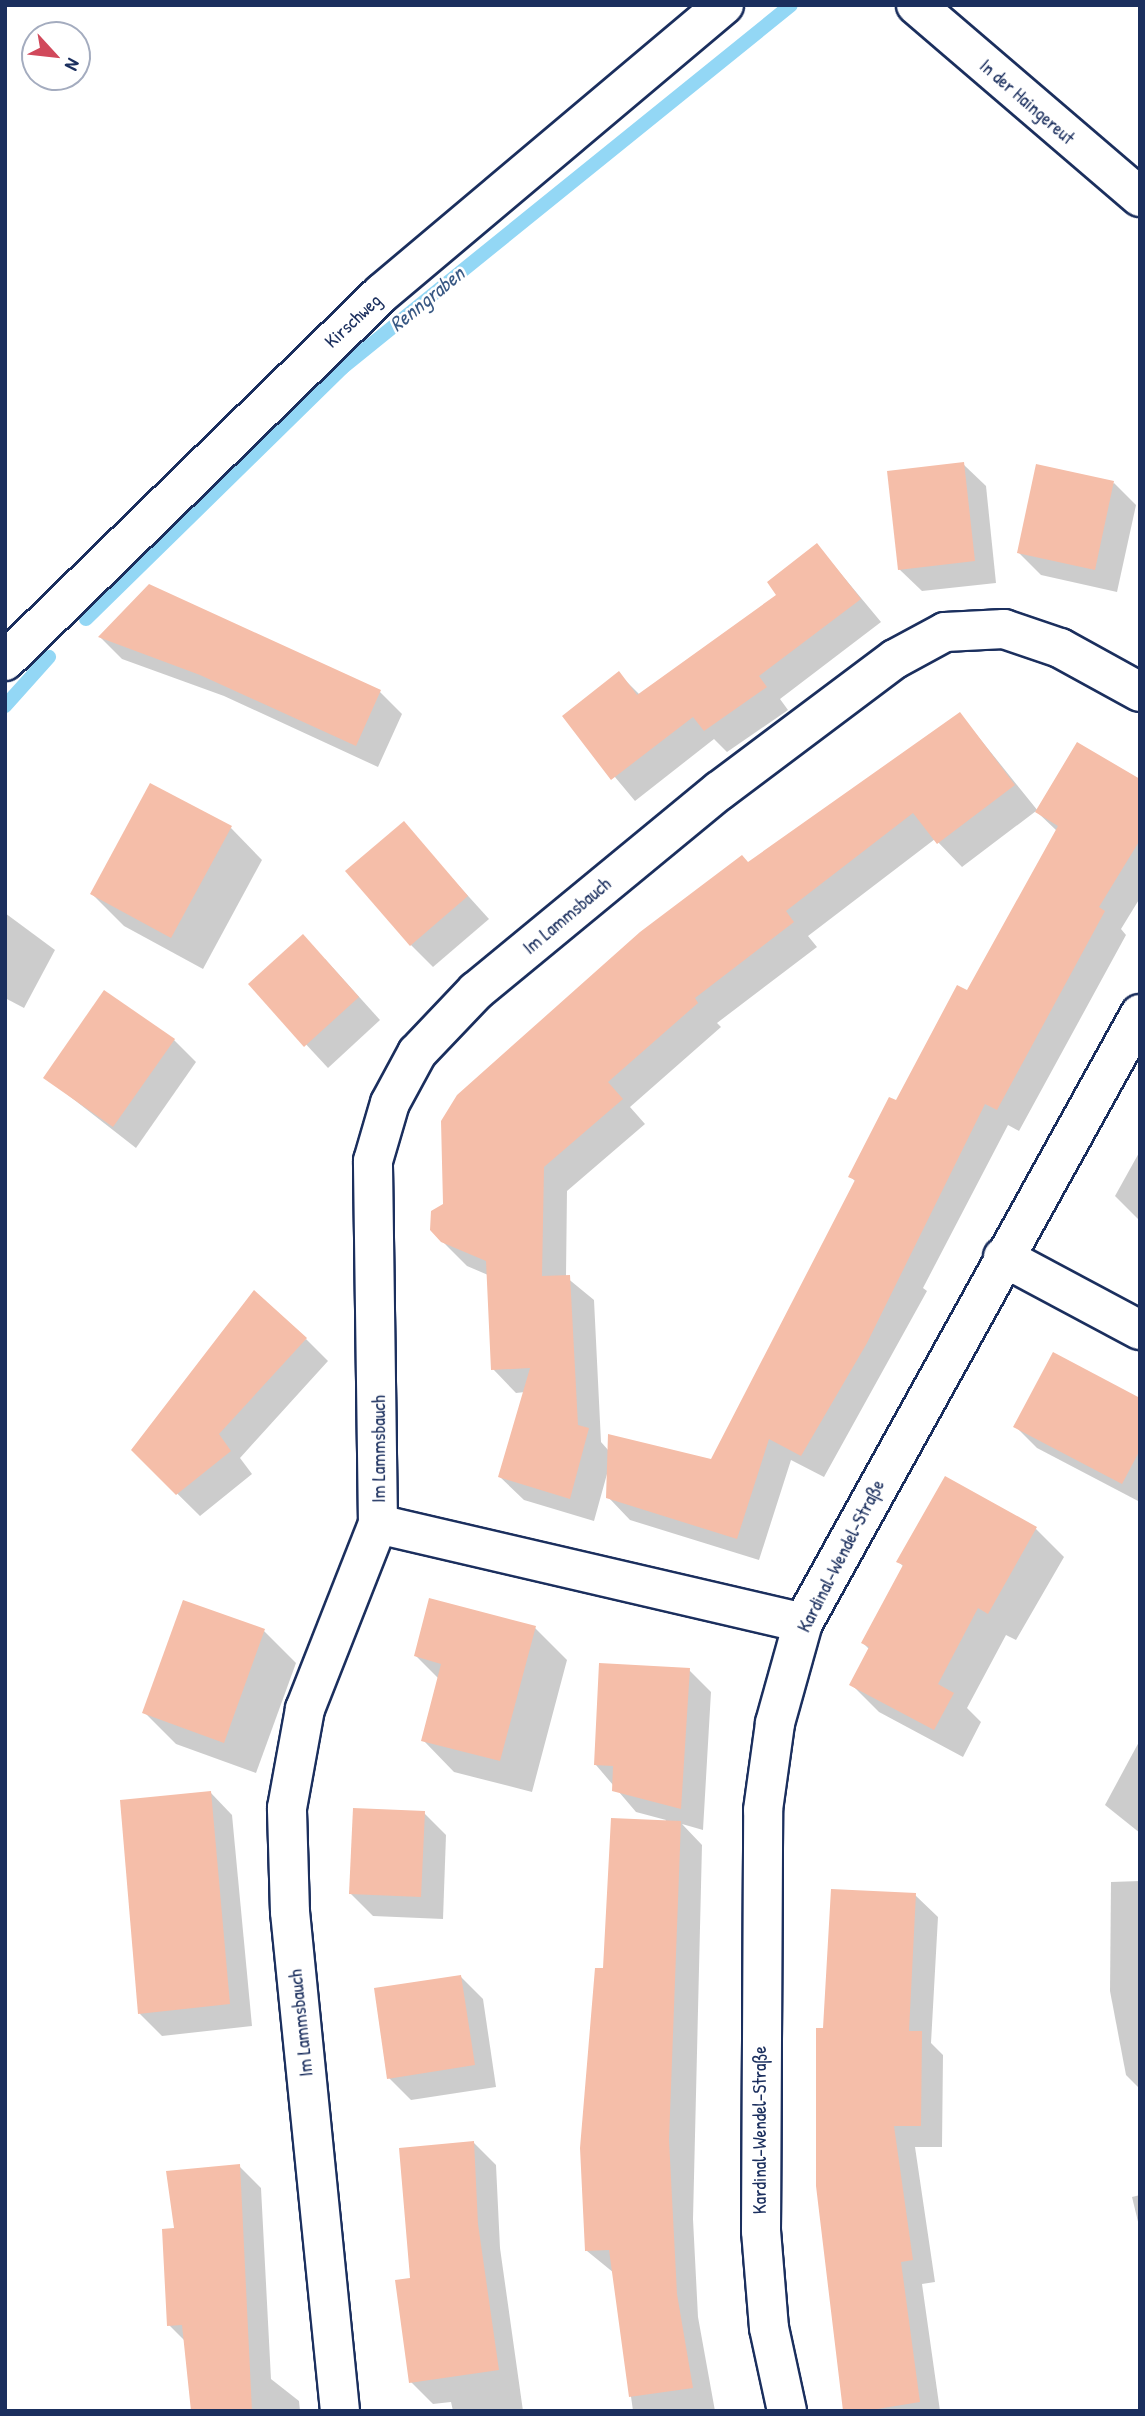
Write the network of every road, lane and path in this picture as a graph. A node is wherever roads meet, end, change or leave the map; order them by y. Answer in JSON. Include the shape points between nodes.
{"nodes":[{"id":1,"x":724,"y":5,"type":"edge"},
{"id":2,"x":916,"y":5,"type":"edge"},
{"id":3,"x":1140,"y":197,"type":"edge"},
{"id":4,"x":5,"y":662,"type":"edge"},
{"id":5,"x":1140,"y":692,"type":"edge"},
{"id":6,"x":1140,"y":1014,"type":"edge"},
{"id":7,"x":1003,"y":1257,"type":"junction"},
{"id":8,"x":1140,"y":1330,"type":"edge"},
{"id":9,"x":378,"y":1524,"type":"junction"},
{"id":10,"x":803,"y":1623,"type":"junction"},
{"id":11,"x":340,"y":2411,"type":"edge"},
{"id":12,"x":787,"y":2411,"type":"edge"}],
"edges":[{"from":1,"to":4,"type":"street","name":"Kirschweg","via":[[382,293]]},
{"from":2,"to":3,"type":"street","name":"In der Haingereut"},
{"from":5,"to":9,"type":"street","name":"Im Lammsbauch","via":[[1060,648],[1004,629],[944,632],[895,659],[719,790],[475,991],[417,1053],[390,1102],[373,1161]]},
{"from":6,"to":7,"type":"street","name":"Kardinal-Wendel-Straße"},
{"from":7,"to":8,"type":"street"},
{"from":7,"to":10,"type":"street","name":"Kardinal-Wendel-Straße"},
{"from":9,"to":10,"type":"street","name":"Im Lammsbauch"},
{"from":9,"to":11,"type":"street","name":"Im Lammsbauch","via":[[305,1709],[287,1808],[290,1912]]},
{"from":10,"to":12,"type":"street","name":"Kardinal-Wendel-Straße","via":[[775,1723],[764,1798],[759,1953],[761,2231],[769,2328]]}]}
